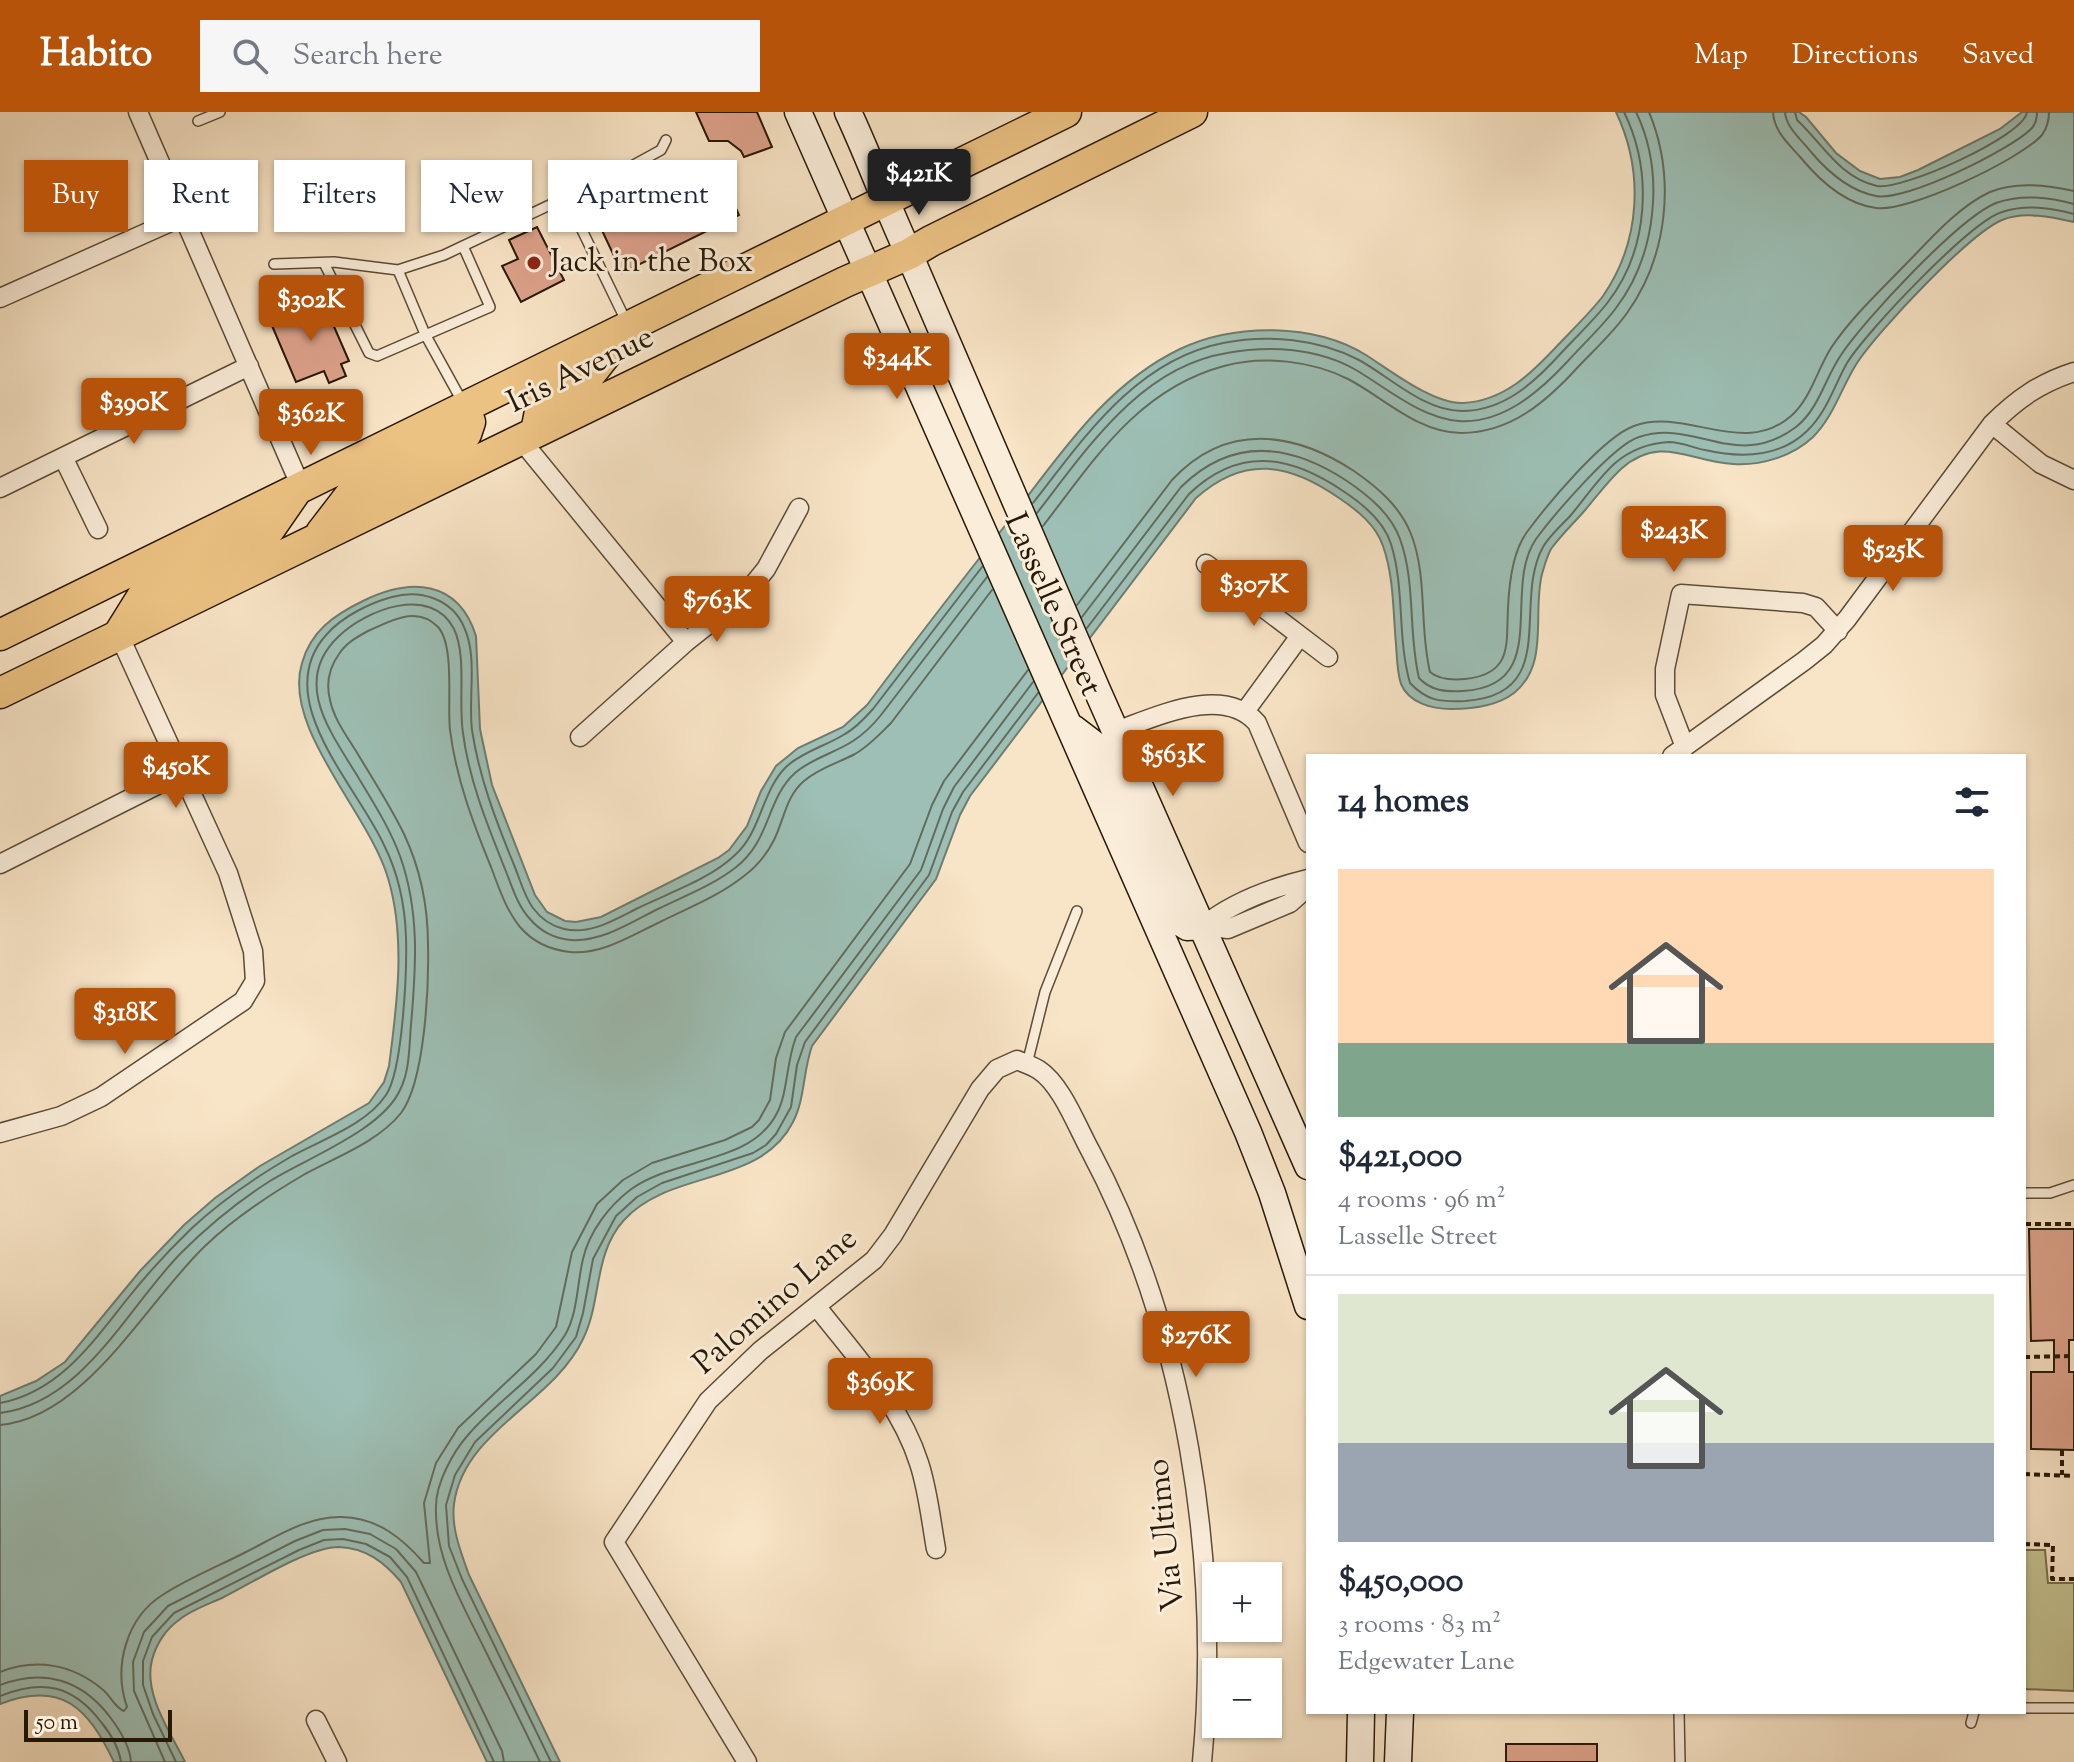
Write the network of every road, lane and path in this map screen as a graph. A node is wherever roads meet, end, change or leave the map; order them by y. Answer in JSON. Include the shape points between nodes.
{"nodes":[{"id":1,"x":138,"y":112,"type":"edge"},
{"id":2,"x":220,"y":112,"type":"edge"},
{"id":3,"x":798,"y":112,"type":"edge"},
{"id":4,"x":848,"y":112,"type":"edge"},
{"id":5,"x":1066,"y":112,"type":"edge"},
{"id":6,"x":1192,"y":112,"type":"edge"},
{"id":7,"x":198,"y":121,"type":"dead end"},
{"id":8,"x":666,"y":140,"type":"dead end"},
{"id":9,"x":159,"y":160,"type":"edge"},
{"id":10,"x":641,"y":160,"type":"edge"},
{"id":11,"x":884,"y":201,"type":"junction"},
{"id":12,"x":548,"y":206,"type":"edge"},
{"id":13,"x":846,"y":221,"type":"junction"},
{"id":14,"x":148,"y":232,"type":"edge"},
{"id":15,"x":191,"y":232,"type":"edge"},
{"id":16,"x":583,"y":232,"type":"edge"},
{"id":17,"x":463,"y":246,"type":"junction"},
{"id":18,"x":909,"y":254,"type":"junction"},
{"id":19,"x":324,"y":263,"type":"junction"},
{"id":20,"x":274,"y":264,"type":"dead end"},
{"id":21,"x":398,"y":270,"type":"junction"},
{"id":22,"x":870,"y":271,"type":"junction"},
{"id":23,"x":0,"y":298,"type":"edge"},
{"id":24,"x":629,"y":326,"type":"junction"},
{"id":25,"x":425,"y":334,"type":"junction"},
{"id":26,"x":249,"y":366,"type":"junction"},
{"id":27,"x":2074,"y":372,"type":"edge"},
{"id":28,"x":465,"y":408,"type":"junction"},
{"id":29,"x":1992,"y":424,"type":"junction"},
{"id":30,"x":528,"y":436,"type":"junction"},
{"id":31,"x":63,"y":457,"type":"junction"},
{"id":32,"x":2074,"y":480,"type":"edge"},
{"id":33,"x":0,"y":488,"type":"edge"},
{"id":34,"x":299,"y":488,"type":"junction"},
{"id":35,"x":799,"y":508,"type":"dead end"},
{"id":36,"x":98,"y":529,"type":"dead end"},
{"id":37,"x":318,"y":538,"type":"junction"},
{"id":38,"x":1206,"y":564,"type":"dead end"},
{"id":39,"x":1838,"y":631,"type":"junction"},
{"id":40,"x":0,"y":635,"type":"edge"},
{"id":41,"x":119,"y":635,"type":"junction"},
{"id":42,"x":1300,"y":636,"type":"junction"},
{"id":43,"x":686,"y":642,"type":"junction"},
{"id":44,"x":1328,"y":657,"type":"dead end"},
{"id":45,"x":0,"y":693,"type":"edge"},
{"id":46,"x":1246,"y":710,"type":"junction"},
{"id":47,"x":1067,"y":724,"type":"junction"},
{"id":48,"x":1116,"y":731,"type":"junction"},
{"id":49,"x":580,"y":737,"type":"dead end"},
{"id":50,"x":1678,"y":751,"type":"edge"},
{"id":51,"x":181,"y":773,"type":"junction"},
{"id":52,"x":1306,"y":838,"type":"edge"},
{"id":53,"x":0,"y":864,"type":"edge"},
{"id":54,"x":1306,"y":879,"type":"edge"},
{"id":55,"x":1306,"y":889,"type":"edge"},
{"id":56,"x":1077,"y":911,"type":"dead end"},
{"id":57,"x":1203,"y":926,"type":"junction"},
{"id":58,"x":1022,"y":1062,"type":"junction"},
{"id":59,"x":0,"y":1133,"type":"edge"},
{"id":60,"x":1306,"y":1161,"type":"edge"},
{"id":61,"x":2074,"y":1185,"type":"edge"},
{"id":62,"x":2026,"y":1193,"type":"edge"},
{"id":63,"x":2026,"y":1224,"type":"edge"},
{"id":64,"x":2074,"y":1224,"type":"edge"},
{"id":65,"x":1306,"y":1300,"type":"edge"},
{"id":66,"x":817,"y":1307,"type":"junction"},
{"id":67,"x":2074,"y":1356,"type":"edge"},
{"id":68,"x":2026,"y":1357,"type":"edge"},
{"id":69,"x":2062,"y":1450,"type":"dead end"},
{"id":70,"x":2026,"y":1474,"type":"edge"},
{"id":71,"x":2062,"y":1475,"type":"junction"},
{"id":72,"x":2074,"y":1476,"type":"edge"},
{"id":73,"x":2026,"y":1544,"type":"edge"},
{"id":74,"x":936,"y":1549,"type":"dead end"},
{"id":75,"x":2074,"y":1579,"type":"edge"},
{"id":76,"x":2026,"y":1708,"type":"edge"},
{"id":77,"x":2074,"y":1708,"type":"edge"},
{"id":78,"x":1361,"y":1714,"type":"edge"},
{"id":79,"x":1400,"y":1714,"type":"edge"},
{"id":80,"x":1679,"y":1714,"type":"edge"},
{"id":81,"x":1973,"y":1714,"type":"edge"},
{"id":82,"x":316,"y":1720,"type":"dead end"},
{"id":83,"x":1971,"y":1723,"type":"dead end"},
{"id":84,"x":337,"y":1762,"type":"edge"},
{"id":85,"x":747,"y":1762,"type":"edge"},
{"id":86,"x":1202,"y":1762,"type":"edge"},
{"id":87,"x":1360,"y":1762,"type":"edge"},
{"id":88,"x":1398,"y":1762,"type":"edge"},
{"id":89,"x":1680,"y":1762,"type":"edge"}],
"edges":[{"from":1,"to":9,"type":"street"},
{"from":2,"to":7,"type":"lane"},
{"from":3,"to":13,"type":"main road","name":"Lasselle Street"},
{"from":4,"to":11,"type":"main road","name":"Lasselle Street"},
{"from":5,"to":11,"type":"main road","name":"Iris Avenue"},
{"from":6,"to":18,"type":"main road","name":"Iris Avenue"},
{"from":8,"to":10,"type":"lane","via":[[661,150]]},
{"from":11,"to":13,"type":"main road","name":"Iris Avenue"},
{"from":11,"to":18,"type":"main road","name":"Lasselle Street"},
{"from":12,"to":17,"type":"lane"},
{"from":13,"to":22,"type":"main road","name":"Lasselle Street"},
{"from":13,"to":24,"type":"main road","name":"Iris Avenue"},
{"from":14,"to":23,"type":"street"},
{"from":15,"to":26,"type":"street"},
{"from":16,"to":24,"type":"lane"},
{"from":17,"to":21,"type":"lane"},
{"from":17,"to":25,"type":"lane","via":[[490,307]]},
{"from":18,"to":22,"type":"main road","name":"Iris Avenue"},
{"from":18,"to":48,"type":"main road","name":"Lasselle Street"},
{"from":19,"to":20,"type":"lane"},
{"from":19,"to":21,"type":"lane"},
{"from":19,"to":25,"type":"lane","via":[[369,353],[377,356]]},
{"from":21,"to":25,"type":"lane"},
{"from":22,"to":30,"type":"main road","name":"Iris Avenue"},
{"from":22,"to":47,"type":"main road","name":"Lasselle Street"},
{"from":24,"to":28,"type":"main road","name":"Iris Avenue"},
{"from":24,"to":30,"type":"main road","via":[[588,377],[542,401]]},
{"from":25,"to":28,"type":"lane"},
{"from":26,"to":31,"type":"street"},
{"from":26,"to":34,"type":"street"},
{"from":27,"to":29,"type":"street","via":[[2015,401]]},
{"from":28,"to":34,"type":"main road","name":"Iris Avenue"},
{"from":28,"to":37,"type":"main road","via":[[470,422],[466,434],[351,494]]},
{"from":29,"to":32,"type":"street","via":[[2041,464]]},
{"from":29,"to":39,"type":"street"},
{"from":30,"to":37,"type":"main road","name":"Iris Avenue"},
{"from":30,"to":43,"type":"street"},
{"from":31,"to":33,"type":"street"},
{"from":31,"to":36,"type":"street"},
{"from":34,"to":40,"type":"main road","name":"Iris Avenue"},
{"from":34,"to":41,"type":"main road","via":[[269,530],[147,589]]},
{"from":35,"to":43,"type":"street","via":[[752,587]]},
{"from":37,"to":41,"type":"main road","name":"Iris Avenue"},
{"from":38,"to":42,"type":"street"},
{"from":39,"to":50,"type":"street"},
{"from":39,"to":50,"type":"street","via":[[1816,607],[1803,603],[1681,594],[1665,669],[1665,695]]},
{"from":41,"to":45,"type":"main road","name":"Iris Avenue"},
{"from":41,"to":51,"type":"street"},
{"from":42,"to":44,"type":"street"},
{"from":42,"to":46,"type":"street"},
{"from":43,"to":49,"type":"street"},
{"from":46,"to":48,"type":"street","via":[[1217,705],[1187,708]]},
{"from":46,"to":52,"type":"street","via":[[1257,723]]},
{"from":47,"to":57,"type":"main road","via":[[1094,744],[1103,759],[1175,919],[1187,927]]},
{"from":47,"to":65,"type":"main road","name":"Lasselle Street","via":[[1248,1132]]},
{"from":48,"to":57,"type":"main road","name":"Lasselle Street"},
{"from":51,"to":53,"type":"street"},
{"from":51,"to":59,"type":"street","via":[[228,873],[253,951],[255,981],[243,1001],[101,1097],[61,1116]]},
{"from":54,"to":57,"type":"street","via":[[1221,912]]},
{"from":55,"to":57,"type":"street","via":[[1290,903],[1228,929]]},
{"from":56,"to":58,"type":"lane"},
{"from":57,"to":60,"type":"main road","name":"Lasselle Street"},
{"from":58,"to":66,"type":"street","name":"Palomino Lane","via":[[997,1069],[980,1089],[893,1235],[874,1260]]},
{"from":58,"to":86,"type":"street","name":"Via Ultimo","via":[[1041,1071],[1059,1091],[1103,1175],[1171,1364],[1203,1557],[1207,1678]]},
{"from":61,"to":62,"type":"lane"},
{"from":63,"to":64,"type":"path"},
{"from":66,"to":74,"type":"street","via":[[888,1398],[906,1430],[920,1464]]},
{"from":66,"to":85,"type":"street","name":"Palomino Lane","via":[[708,1401],[614,1542]]},
{"from":67,"to":68,"type":"path"},
{"from":69,"to":71,"type":"path"},
{"from":70,"to":71,"type":"path"},
{"from":71,"to":72,"type":"path"},
{"from":73,"to":75,"type":"path","via":[[2053,1545],[2052,1579]]},
{"from":76,"to":77,"type":"lane"},
{"from":78,"to":87,"type":"main road"},
{"from":79,"to":88,"type":"main road"},
{"from":80,"to":89,"type":"lane"},
{"from":81,"to":83,"type":"lane"},
{"from":82,"to":84,"type":"street"}]}
